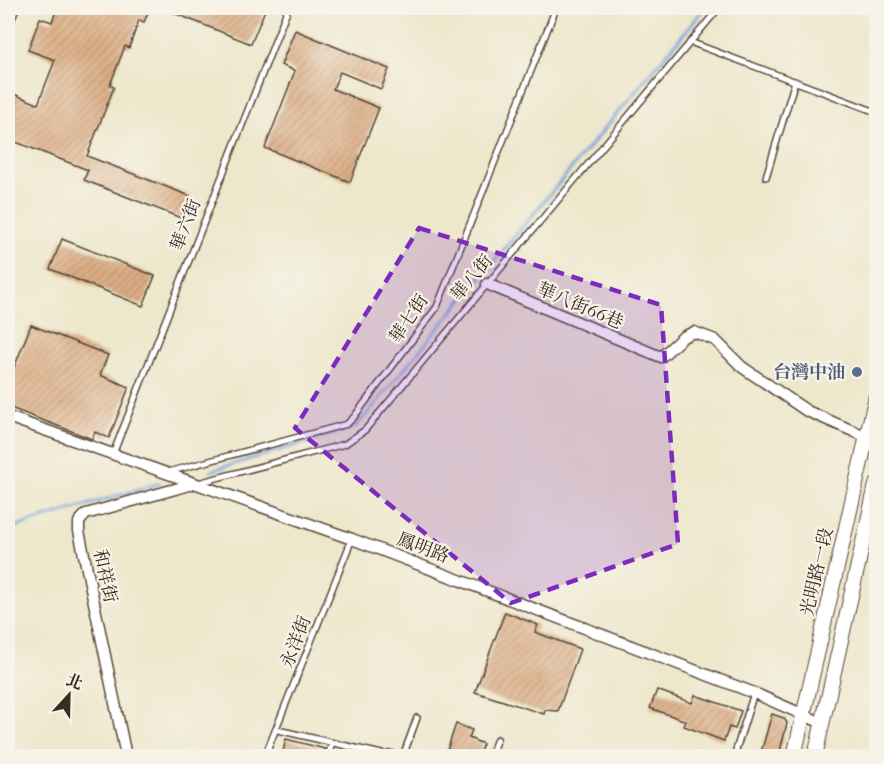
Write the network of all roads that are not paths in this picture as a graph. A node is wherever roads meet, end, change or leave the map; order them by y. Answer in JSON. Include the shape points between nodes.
{"nodes":[{"id":1,"x":16,"y":8,"type":"edge"},
{"id":2,"x":288,"y":8,"type":"edge"},
{"id":3,"x":556,"y":8,"type":"edge"},
{"id":4,"x":719,"y":8,"type":"edge"},
{"id":5,"x":8,"y":29,"type":"edge"},
{"id":6,"x":690,"y":42,"type":"junction"},
{"id":7,"x":795,"y":81,"type":"junction"},
{"id":8,"x":876,"y":112,"type":"edge"},
{"id":9,"x":766,"y":177,"type":"dead end"},
{"id":10,"x":487,"y":284,"type":"junction"},
{"id":11,"x":876,"y":396,"type":"edge"},
{"id":12,"x":8,"y":417,"type":"edge"},
{"id":13,"x":872,"y":438,"type":"edge"},
{"id":14,"x":113,"y":454,"type":"junction"},
{"id":15,"x":164,"y":473,"type":"junction"},
{"id":16,"x":194,"y":484,"type":"junction"},
{"id":17,"x":876,"y":485,"type":"edge"},
{"id":18,"x":352,"y":539,"type":"junction"},
{"id":19,"x":754,"y":693,"type":"junction"},
{"id":20,"x":802,"y":717,"type":"junction"},
{"id":21,"x":417,"y":718,"type":"dead end"},
{"id":22,"x":822,"y":723,"type":"junction"},
{"id":23,"x":278,"y":730,"type":"junction"},
{"id":24,"x":497,"y":739,"type":"dead end"},
{"id":25,"x":332,"y":743,"type":"junction"},
{"id":26,"x":736,"y":750,"type":"dead end"},
{"id":27,"x":126,"y":756,"type":"edge"},
{"id":28,"x":265,"y":756,"type":"edge"},
{"id":29,"x":328,"y":756,"type":"edge"},
{"id":30,"x":390,"y":756,"type":"edge"},
{"id":31,"x":403,"y":756,"type":"edge"},
{"id":32,"x":490,"y":756,"type":"edge"},
{"id":33,"x":794,"y":756,"type":"edge"},
{"id":34,"x":815,"y":756,"type":"edge"}],
"edges":[{"from":1,"to":5,"type":"lane"},
{"from":2,"to":14,"type":"lane","name":"華六街"},
{"from":3,"to":15,"type":"lane","name":"華七街","via":[[437,307],[354,417],[347,424]]},
{"from":4,"to":6,"type":"lane","name":"華八街"},
{"from":6,"to":7,"type":"lane"},
{"from":6,"to":10,"type":"lane","name":"華八街"},
{"from":7,"to":8,"type":"lane"},
{"from":7,"to":9,"type":"lane"},
{"from":10,"to":13,"type":"street","name":"華八街66巷","via":[[661,357],[694,332],[715,340],[742,367],[807,411]]},
{"from":10,"to":16,"type":"lane","name":"華八街","via":[[357,437],[345,444]]},
{"from":11,"to":13,"type":"street","name":"光明路一段"},
{"from":12,"to":14,"type":"street","name":"鳳明路"},
{"from":13,"to":20,"type":"street","name":"光明路一段"},
{"from":14,"to":15,"type":"street","name":"鳳明路"},
{"from":15,"to":16,"type":"street","name":"鳳明路"},
{"from":16,"to":18,"type":"street","name":"鳳明路"},
{"from":16,"to":27,"type":"street","name":"和祥街","via":[[86,514],[79,522]]},
{"from":17,"to":22,"type":"street"},
{"from":18,"to":19,"type":"street","name":"鳳明路"},
{"from":18,"to":23,"type":"lane","name":"永洋街"},
{"from":19,"to":20,"type":"street","name":"鳳明路"},
{"from":19,"to":26,"type":"lane"},
{"from":20,"to":22,"type":"street","name":"鳳明路"},
{"from":20,"to":33,"type":"street","name":"光明路一段"},
{"from":21,"to":31,"type":"lane"},
{"from":22,"to":34,"type":"street"},
{"from":23,"to":25,"type":"lane"},
{"from":23,"to":28,"type":"lane","name":"永洋街"},
{"from":24,"to":32,"type":"lane"},
{"from":25,"to":29,"type":"lane"},
{"from":25,"to":30,"type":"lane"}]}
